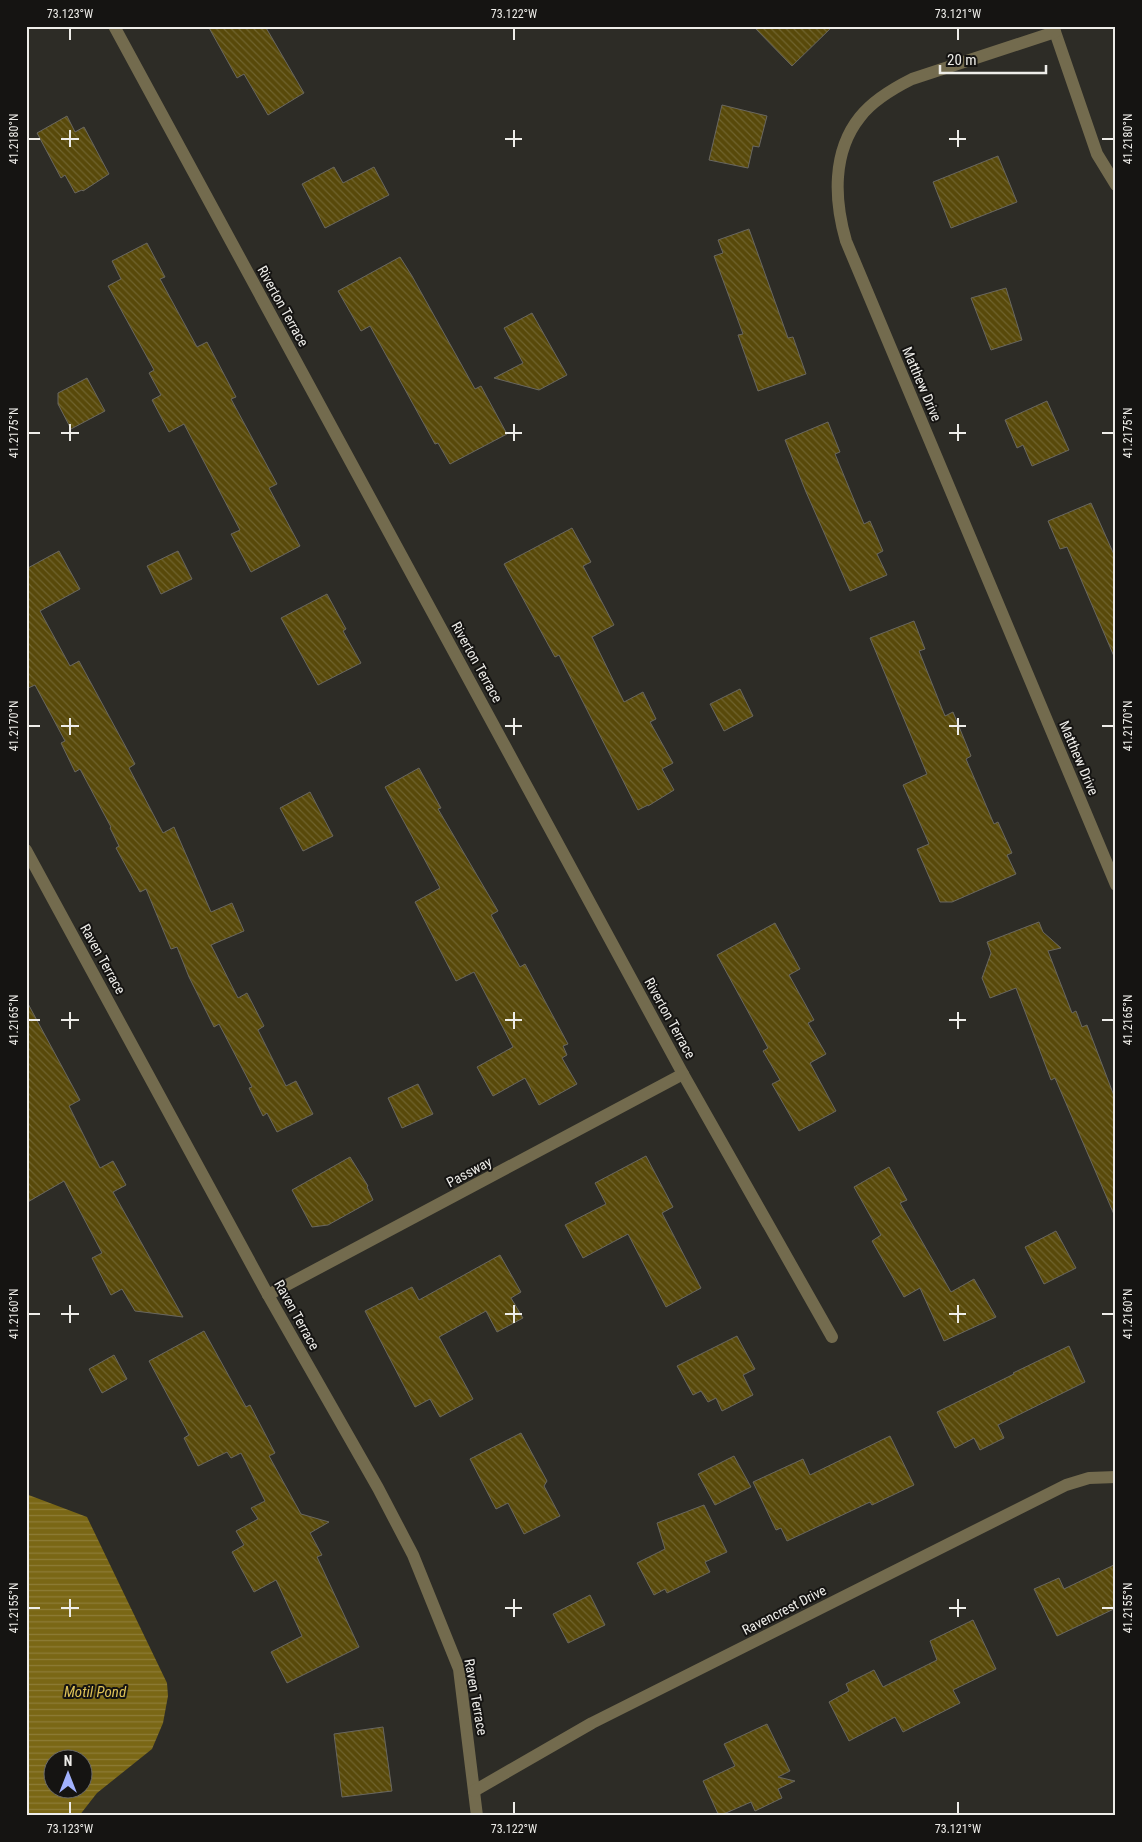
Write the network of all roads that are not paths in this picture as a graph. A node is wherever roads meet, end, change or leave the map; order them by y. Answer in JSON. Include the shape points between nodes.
{"nodes":[{"id":1,"x":114,"y":26,"type":"edge"},
{"id":2,"x":1054,"y":29,"type":"edge"},
{"id":3,"x":1116,"y":185,"type":"edge"},
{"id":4,"x":26,"y":850,"type":"edge"},
{"id":5,"x":1116,"y":885,"type":"edge"},
{"id":6,"x":683,"y":1074,"type":"junction"},
{"id":7,"x":268,"y":1295,"type":"junction"},
{"id":8,"x":832,"y":1336,"type":"dead end"},
{"id":9,"x":1116,"y":1477,"type":"edge"},
{"id":10,"x":474,"y":1792,"type":"junction"},
{"id":11,"x":477,"y":1816,"type":"edge"}],
"edges":[{"from":1,"to":6,"type":"street","name":"Riverton Terrace"},
{"from":2,"to":3,"type":"street","via":[[1097,154]]},
{"from":2,"to":5,"type":"street","name":"Matthew Drive","via":[[912,79],[888,93],[860,116],[849,134],[840,157],[837,197],[846,241]]},
{"from":4,"to":7,"type":"street","name":"Raven Terrace"},
{"from":6,"to":7,"type":"street","name":"Passway"},
{"from":6,"to":8,"type":"street","name":"Riverton Terrace"},
{"from":7,"to":10,"type":"street","name":"Raven Terrace","via":[[378,1488],[432,1601],[459,1669]]},
{"from":9,"to":10,"type":"street","name":"Ravencrest Drive","via":[[1089,1478],[1066,1485],[592,1723]]},
{"from":10,"to":11,"type":"street","name":"Raven Terrace"}]}
